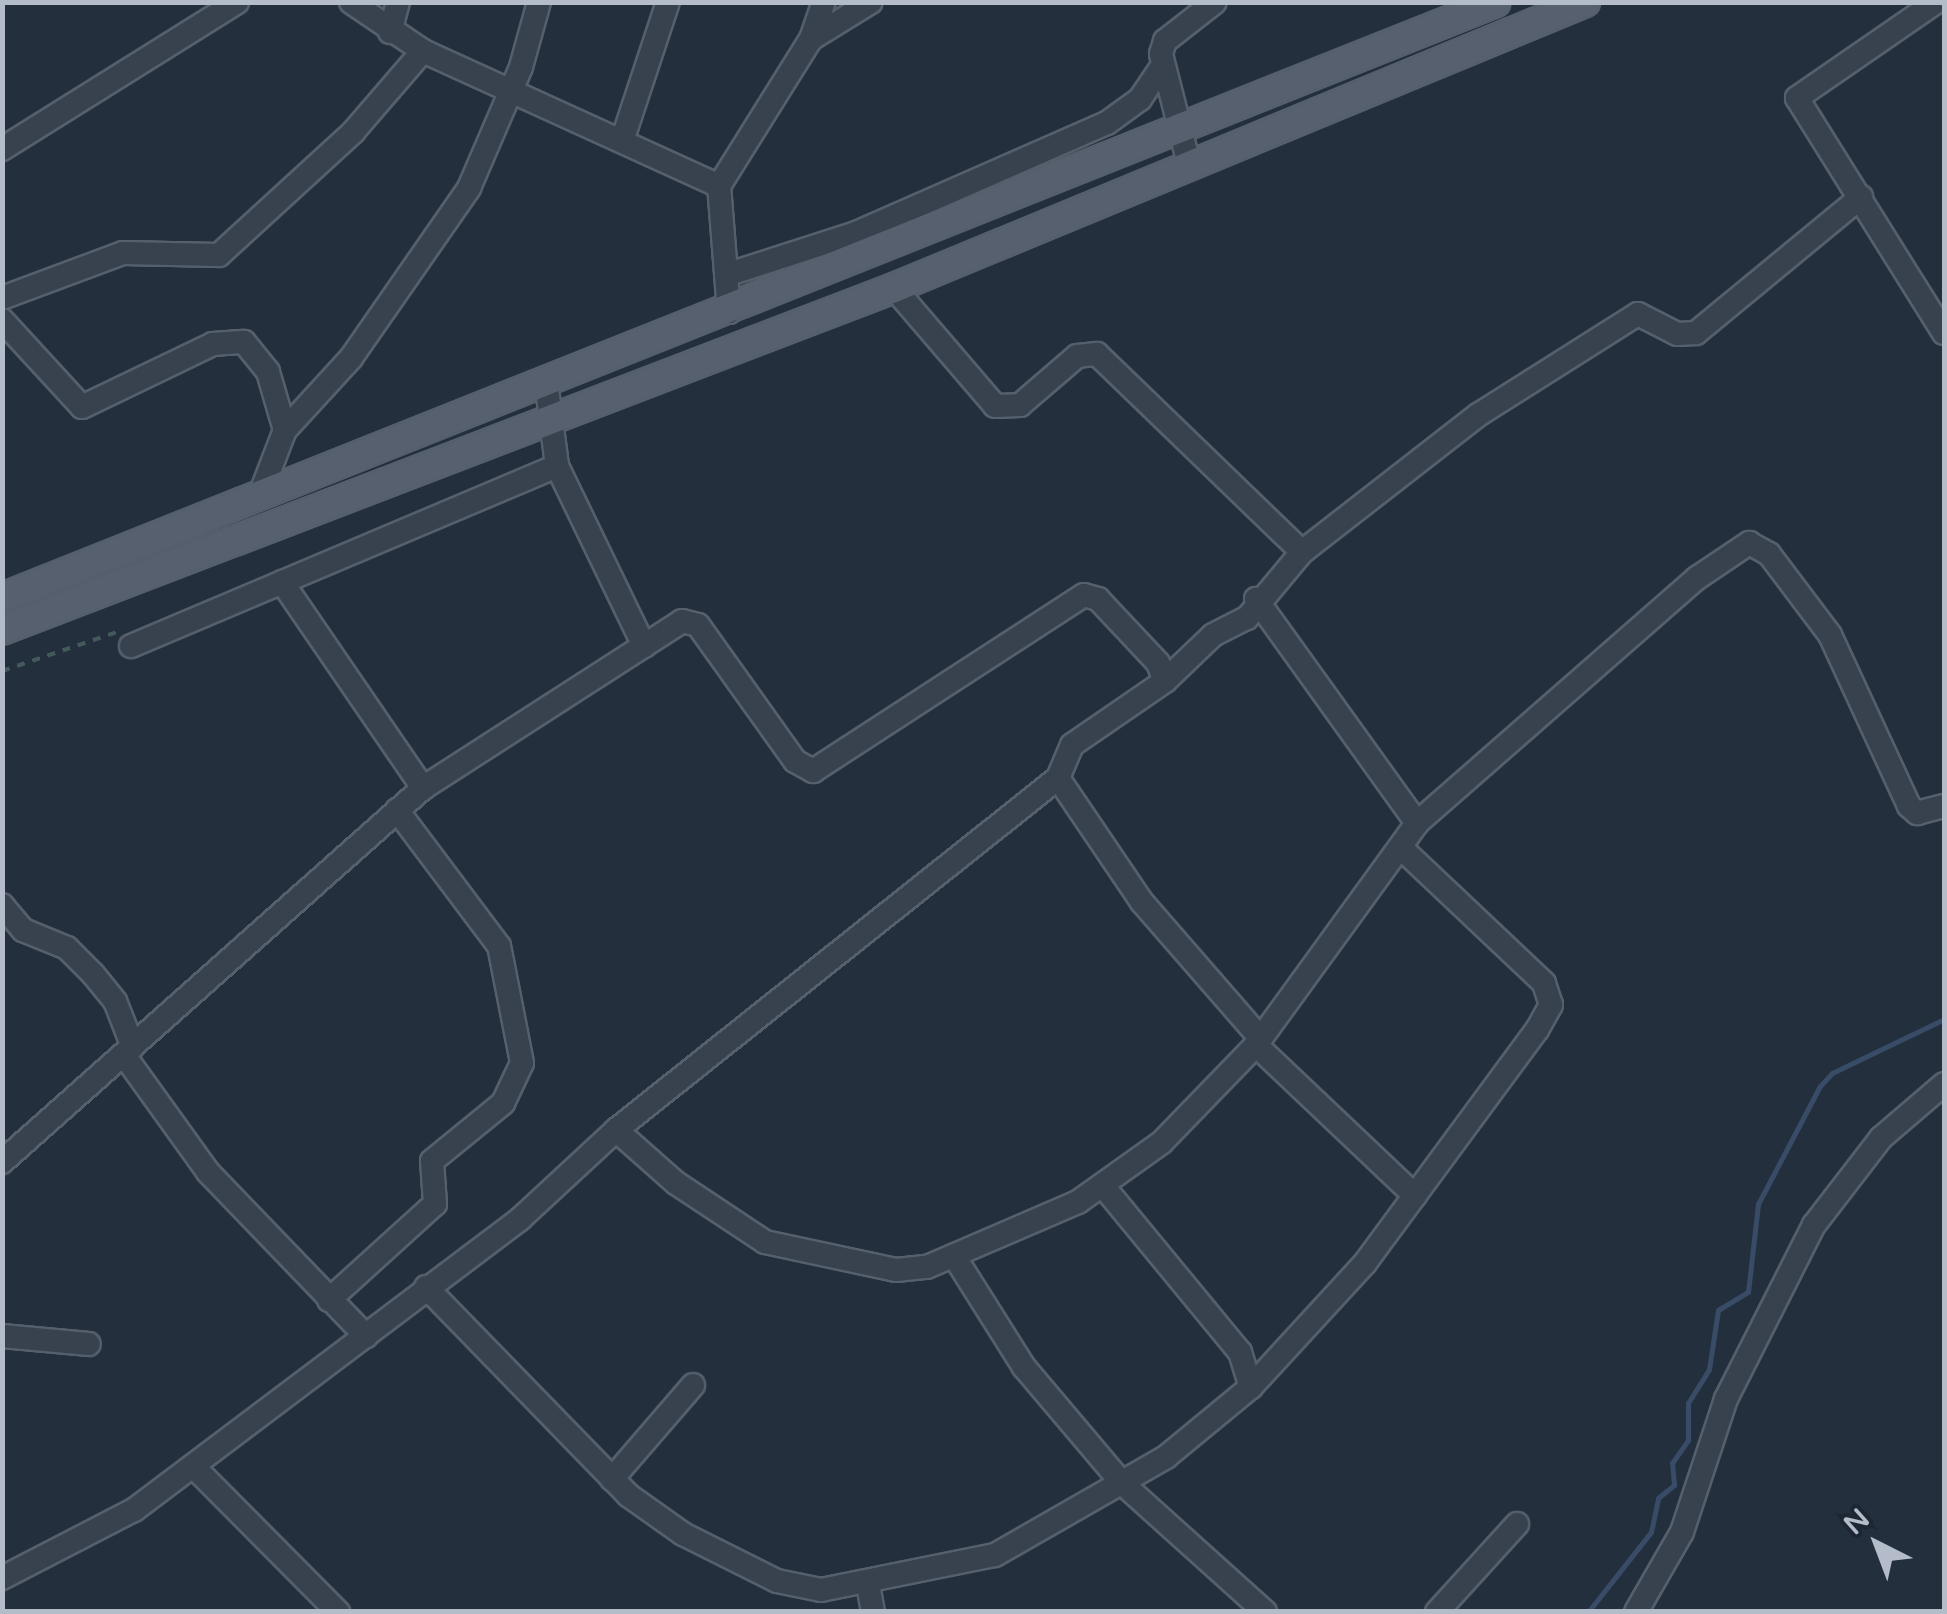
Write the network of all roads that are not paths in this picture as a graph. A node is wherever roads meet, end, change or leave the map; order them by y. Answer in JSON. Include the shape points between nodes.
{"nodes":[{"id":1,"x":350,"y":2,"type":"edge"},
{"id":2,"x":398,"y":2,"type":"edge"},
{"id":3,"x":539,"y":2,"type":"edge"},
{"id":4,"x":668,"y":2,"type":"edge"},
{"id":5,"x":824,"y":2,"type":"edge"},
{"id":6,"x":871,"y":2,"type":"edge"},
{"id":7,"x":1215,"y":2,"type":"edge"},
{"id":8,"x":1496,"y":2,"type":"edge"},
{"id":9,"x":1585,"y":2,"type":"edge"},
{"id":10,"x":1936,"y":2,"type":"edge"},
{"id":11,"x":224,"y":7,"type":"edge"},
{"id":12,"x":390,"y":32,"type":"junction"},
{"id":13,"x":812,"y":39,"type":"junction"},
{"id":14,"x":423,"y":51,"type":"junction"},
{"id":15,"x":1160,"y":68,"type":"junction"},
{"id":16,"x":511,"y":94,"type":"junction"},
{"id":17,"x":1180,"y":130,"type":"junction"},
{"id":18,"x":622,"y":141,"type":"junction"},
{"id":19,"x":2,"y":149,"type":"edge"},
{"id":20,"x":1189,"y":164,"type":"junction"},
{"id":21,"x":719,"y":186,"type":"junction"},
{"id":22,"x":1862,"y":197,"type":"junction"},
{"id":23,"x":726,"y":275,"type":"junction"},
{"id":24,"x":894,"y":288,"type":"junction"},
{"id":25,"x":2,"y":298,"type":"edge"},
{"id":26,"x":729,"y":312,"type":"junction"},
{"id":27,"x":2,"y":320,"type":"edge"},
{"id":28,"x":1944,"y":334,"type":"edge"},
{"id":29,"x":546,"y":381,"type":"junction"},
{"id":30,"x":549,"y":422,"type":"junction"},
{"id":31,"x":285,"y":430,"type":"junction"},
{"id":32,"x":557,"y":466,"type":"junction"},
{"id":33,"x":260,"y":496,"type":"junction"},
{"id":34,"x":1302,"y":552,"type":"junction"},
{"id":35,"x":282,"y":582,"type":"junction"},
{"id":36,"x":2,"y":598,"type":"edge"},
{"id":37,"x":1256,"y":599,"type":"junction"},
{"id":38,"x":2,"y":630,"type":"edge"},
{"id":39,"x":131,"y":646,"type":"road end"},
{"id":40,"x":644,"y":646,"type":"junction"},
{"id":41,"x":1165,"y":681,"type":"junction"},
{"id":42,"x":1058,"y":778,"type":"junction"},
{"id":43,"x":423,"y":788,"type":"junction"},
{"id":44,"x":1944,"y":806,"type":"edge"},
{"id":45,"x":397,"y":810,"type":"junction"},
{"id":46,"x":1418,"y":822,"type":"junction"},
{"id":47,"x":1401,"y":848,"type":"junction"},
{"id":48,"x":2,"y":905,"type":"edge"},
{"id":49,"x":1259,"y":1042,"type":"junction"},
{"id":50,"x":128,"y":1051,"type":"junction"},
{"id":51,"x":1944,"y":1084,"type":"edge"},
{"id":52,"x":616,"y":1130,"type":"junction"},
{"id":53,"x":2,"y":1162,"type":"edge"},
{"id":54,"x":1103,"y":1186,"type":"junction"},
{"id":55,"x":1415,"y":1196,"type":"junction"},
{"id":56,"x":954,"y":1256,"type":"junction"},
{"id":57,"x":426,"y":1288,"type":"junction"},
{"id":58,"x":329,"y":1300,"type":"junction"},
{"id":59,"x":2,"y":1336,"type":"edge"},
{"id":60,"x":366,"y":1336,"type":"junction"},
{"id":61,"x":90,"y":1344,"type":"dead end"},
{"id":62,"x":693,"y":1385,"type":"dead end"},
{"id":63,"x":1251,"y":1387,"type":"junction"},
{"id":64,"x":193,"y":1466,"type":"junction"},
{"id":65,"x":612,"y":1479,"type":"junction"},
{"id":66,"x":1124,"y":1484,"type":"junction"},
{"id":67,"x":1517,"y":1524,"type":"dead end"},
{"id":68,"x":2,"y":1578,"type":"edge"},
{"id":69,"x":868,"y":1584,"type":"junction"},
{"id":70,"x":338,"y":1612,"type":"edge"},
{"id":71,"x":873,"y":1612,"type":"edge"},
{"id":72,"x":1265,"y":1612,"type":"edge"},
{"id":73,"x":1437,"y":1612,"type":"edge"},
{"id":74,"x":1636,"y":1612,"type":"edge"}],
"edges":[{"from":1,"to":12,"type":"street"},
{"from":2,"to":12,"type":"street"},
{"from":3,"to":16,"type":"street"},
{"from":4,"to":18,"type":"street"},
{"from":5,"to":13,"type":"street"},
{"from":6,"to":13,"type":"street"},
{"from":7,"to":15,"type":"street","via":[[1165,41]]},
{"from":8,"to":17,"type":"main road"},
{"from":9,"to":20,"type":"main road"},
{"from":10,"to":22,"type":"street","via":[[1797,98]]},
{"from":11,"to":19,"type":"street"},
{"from":12,"to":14,"type":"street"},
{"from":13,"to":21,"type":"street"},
{"from":14,"to":16,"type":"street"},
{"from":14,"to":25,"type":"street","via":[[353,132],[219,255],[122,253]]},
{"from":15,"to":17,"type":"street"},
{"from":15,"to":23,"type":"street","via":[[1140,99],[1107,123],[856,233]]},
{"from":16,"to":18,"type":"street"},
{"from":16,"to":31,"type":"street","via":[[469,188],[351,358]]},
{"from":17,"to":20,"type":"street"},
{"from":17,"to":26,"type":"main road"},
{"from":18,"to":21,"type":"street"},
{"from":20,"to":24,"type":"main road"},
{"from":21,"to":23,"type":"street"},
{"from":22,"to":28,"type":"street"},
{"from":22,"to":34,"type":"street","via":[[1696,333],[1677,334],[1638,314],[1550,363]]},
{"from":23,"to":26,"type":"street"},
{"from":24,"to":30,"type":"main road"},
{"from":24,"to":34,"type":"street","via":[[995,406],[1020,405],[1077,356],[1097,354]]},
{"from":26,"to":29,"type":"main road"},
{"from":27,"to":31,"type":"street","via":[[82,407],[213,344],[244,342],[268,372]]},
{"from":29,"to":30,"type":"street"},
{"from":29,"to":33,"type":"main road"},
{"from":30,"to":32,"type":"street"},
{"from":30,"to":38,"type":"main road"},
{"from":31,"to":33,"type":"street"},
{"from":32,"to":35,"type":"street"},
{"from":32,"to":40,"type":"street"},
{"from":33,"to":36,"type":"main road"},
{"from":34,"to":37,"type":"street"},
{"from":35,"to":39,"type":"street"},
{"from":35,"to":43,"type":"street"},
{"from":37,"to":41,"type":"street","via":[[1247,618],[1213,635]]},
{"from":37,"to":46,"type":"street"},
{"from":40,"to":41,"type":"street","via":[[682,621],[698,625],[795,761],[813,772],[1084,595],[1098,598]]},
{"from":40,"to":43,"type":"street"},
{"from":41,"to":42,"type":"street","via":[[1072,745]]},
{"from":42,"to":49,"type":"street","via":[[1142,902]]},
{"from":42,"to":52,"type":"street"},
{"from":43,"to":45,"type":"street"},
{"from":44,"to":46,"type":"street","via":[[1917,813],[1909,806],[1830,634],[1769,554],[1749,543],[1683,590]]},
{"from":45,"to":50,"type":"street"},
{"from":45,"to":58,"type":"street","via":[[499,946],[522,1064],[503,1103],[432,1161],[435,1204]]},
{"from":46,"to":47,"type":"street"},
{"from":47,"to":49,"type":"street"},
{"from":47,"to":55,"type":"street","via":[[1551,997],[1537,1030]]},
{"from":48,"to":50,"type":"street","via":[[29,934],[77,956],[115,1002]]},
{"from":49,"to":54,"type":"street","via":[[1162,1142]]},
{"from":49,"to":55,"type":"street"},
{"from":50,"to":53,"type":"street"},
{"from":50,"to":58,"type":"street","via":[[208,1172]]},
{"from":51,"to":74,"type":"street","via":[[1881,1138],[1814,1225],[1726,1400],[1682,1532]]},
{"from":52,"to":56,"type":"street","via":[[676,1183],[788,1252],[896,1270]]},
{"from":52,"to":57,"type":"street","via":[[520,1219]]},
{"from":54,"to":56,"type":"street"},
{"from":54,"to":63,"type":"street","via":[[1240,1352]]},
{"from":55,"to":63,"type":"street"},
{"from":56,"to":66,"type":"street","via":[[1024,1367]]},
{"from":57,"to":60,"type":"street"},
{"from":57,"to":65,"type":"street"},
{"from":58,"to":60,"type":"street"},
{"from":59,"to":61,"type":"street"},
{"from":60,"to":64,"type":"street"},
{"from":62,"to":65,"type":"street"},
{"from":63,"to":66,"type":"street"},
{"from":64,"to":68,"type":"street","via":[[134,1510]]},
{"from":64,"to":70,"type":"street"},
{"from":65,"to":69,"type":"street","via":[[683,1534],[778,1582],[820,1590]]},
{"from":66,"to":69,"type":"street","via":[[995,1555]]},
{"from":66,"to":72,"type":"street"},
{"from":67,"to":73,"type":"street"},
{"from":69,"to":71,"type":"street"}]}
